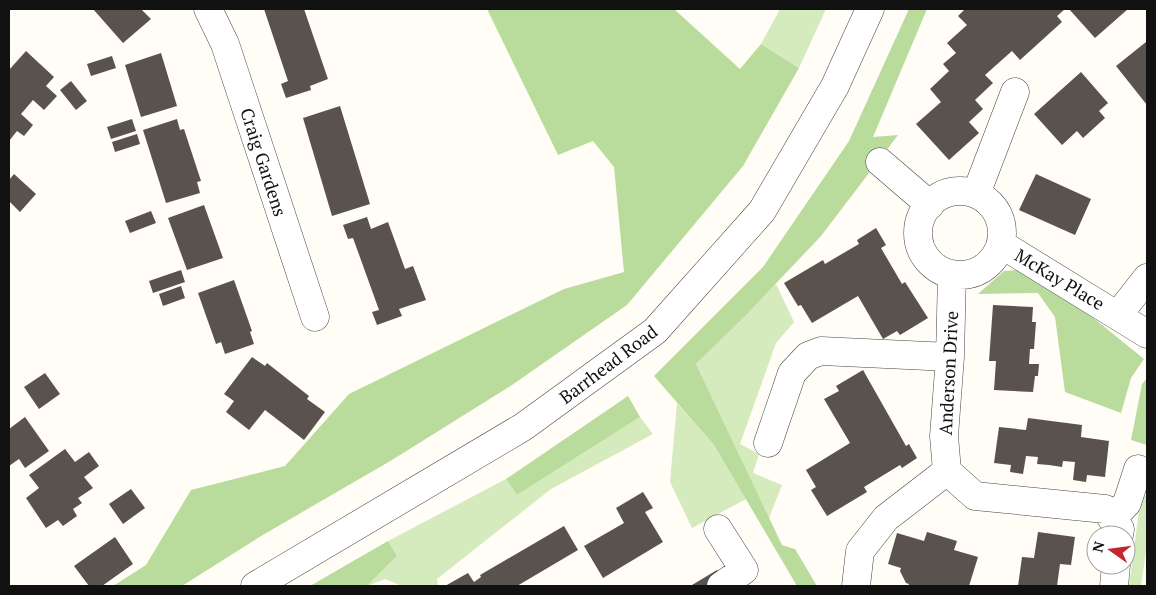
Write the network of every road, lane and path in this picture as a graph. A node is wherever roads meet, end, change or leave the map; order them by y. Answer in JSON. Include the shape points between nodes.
{"nodes":[{"id":1,"x":208,"y":9,"type":"edge"},
{"id":2,"x":870,"y":9,"type":"edge"},
{"id":3,"x":1015,"y":92,"type":"dead end"},
{"id":4,"x":880,"y":162,"type":"dead end"},
{"id":5,"x":976,"y":194,"type":"junction"},
{"id":6,"x":930,"y":205,"type":"junction"},
{"id":7,"x":1001,"y":244,"type":"junction"},
{"id":8,"x":952,"y":274,"type":"junction"},
{"id":9,"x":1147,"y":278,"type":"edge"},
{"id":10,"x":1118,"y":315,"type":"junction"},
{"id":11,"x":315,"y":317,"type":"dead end"},
{"id":12,"x":1147,"y":334,"type":"edge"},
{"id":13,"x":950,"y":357,"type":"junction"},
{"id":14,"x":768,"y":443,"type":"dead end"},
{"id":15,"x":1138,"y":469,"type":"dead end"},
{"id":16,"x":947,"y":471,"type":"junction"},
{"id":17,"x":1115,"y":525,"type":"edge"},
{"id":18,"x":1117,"y":525,"type":"edge"},
{"id":19,"x":718,"y":529,"type":"dead end"},
{"id":20,"x":255,"y":586,"type":"edge"},
{"id":21,"x":721,"y":586,"type":"edge"},
{"id":22,"x":856,"y":586,"type":"edge"}],
"edges":[{"from":1,"to":11,"type":"street","name":"Craig Gardens","via":[[225,44]]},
{"from":2,"to":20,"type":"street","name":"Barrhead Road","via":[[835,86],[762,211],[655,330],[523,427]]},
{"from":3,"to":5,"type":"street"},
{"from":4,"to":6,"type":"street"},
{"from":5,"to":6,"type":"street","via":[[951,192]]},
{"from":5,"to":7,"type":"street","via":[[986,200],[1000,220]]},
{"from":6,"to":8,"type":"street","via":[[918,227],[921,246],[930,262]]},
{"from":7,"to":8,"type":"street","via":[[995,256],[982,268],[964,275]]},
{"from":7,"to":10,"type":"street","name":"McKay Place"},
{"from":8,"to":13,"type":"street","name":"Anderson Drive"},
{"from":9,"to":10,"type":"street","name":"McKay Place"},
{"from":10,"to":12,"type":"street","name":"McKay Place"},
{"from":13,"to":14,"type":"street","via":[[821,351],[808,356],[792,373]]},
{"from":13,"to":16,"type":"street","name":"Anderson Drive","via":[[944,436]]},
{"from":15,"to":18,"type":"street","via":[[1128,503]]},
{"from":16,"to":17,"type":"street","via":[[975,496],[1105,509]]},
{"from":16,"to":22,"type":"street","via":[[886,518],[860,551]]},
{"from":19,"to":21,"type":"street","via":[[744,570]]}]}
